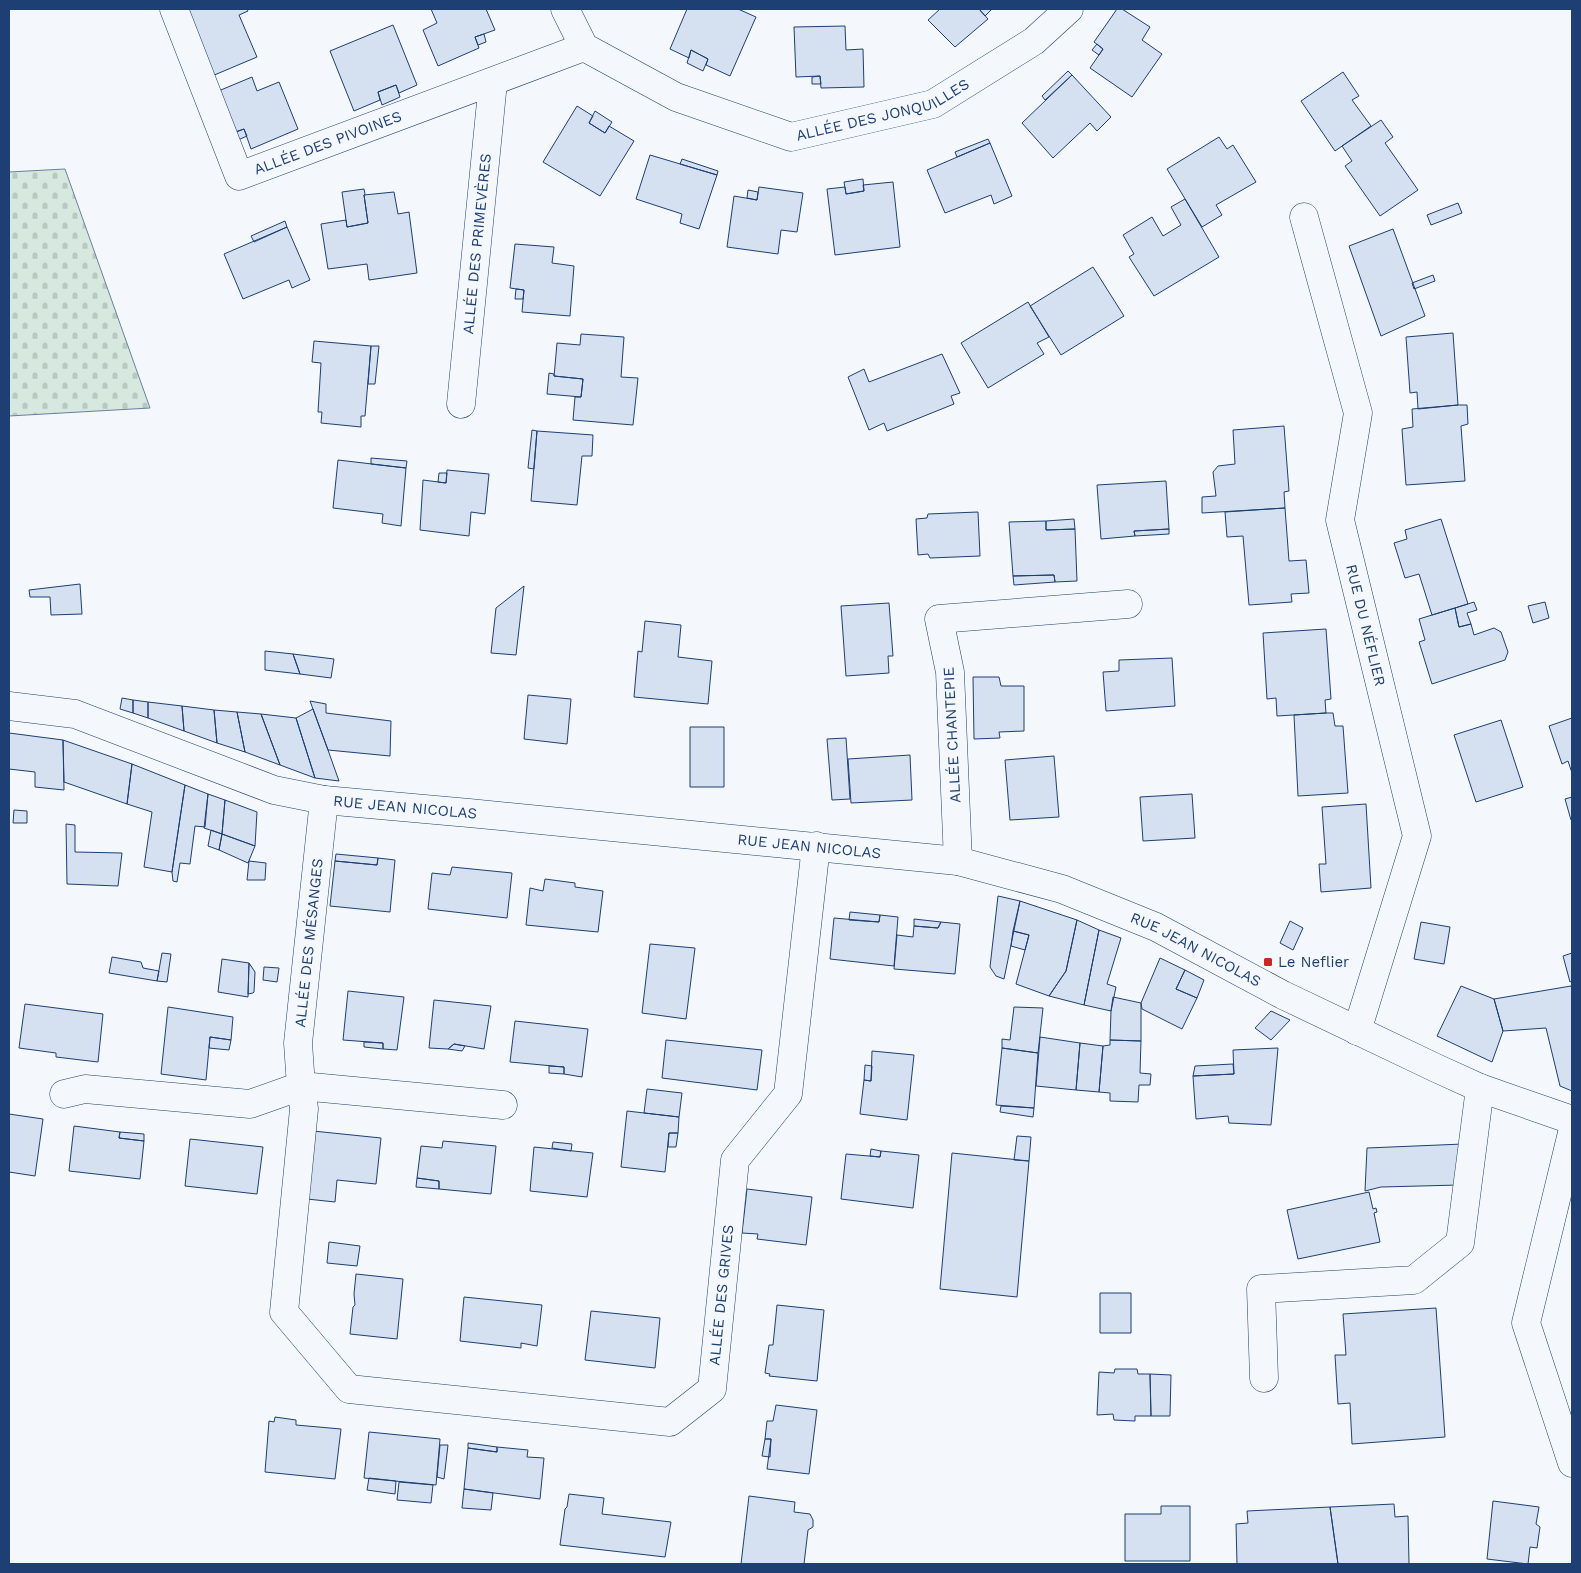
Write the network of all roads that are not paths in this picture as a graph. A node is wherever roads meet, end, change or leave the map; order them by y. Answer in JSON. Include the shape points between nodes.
{"nodes":[{"id":1,"x":174,"y":9,"type":"edge"},
{"id":2,"x":565,"y":9,"type":"edge"},
{"id":3,"x":1069,"y":9,"type":"edge"},
{"id":4,"x":584,"y":47,"type":"junction"},
{"id":5,"x":493,"y":82,"type":"junction"},
{"id":6,"x":1304,"y":217,"type":"dead end"},
{"id":7,"x":461,"y":404,"type":"dead end"},
{"id":8,"x":1128,"y":604,"type":"dead end"},
{"id":9,"x":9,"y":706,"type":"edge"},
{"id":10,"x":324,"y":800,"type":"junction"},
{"id":11,"x":816,"y":846,"type":"junction"},
{"id":12,"x":958,"y":861,"type":"junction"},
{"id":13,"x":1357,"y":1031,"type":"junction"},
{"id":14,"x":301,"y":1086,"type":"junction"},
{"id":15,"x":1480,"y":1088,"type":"junction"},
{"id":16,"x":64,"y":1094,"type":"dead end"},
{"id":17,"x":504,"y":1105,"type":"dead end"},
{"id":18,"x":1572,"y":1120,"type":"edge"},
{"id":19,"x":1572,"y":1133,"type":"edge"},
{"id":20,"x":284,"y":1312,"type":"joint"},
{"id":21,"x":1264,"y":1378,"type":"dead end"},
{"id":22,"x":1572,"y":1463,"type":"edge"}],
"edges":[{"from":1,"to":5,"type":"street","name":"ALLÉE DES PIVOINES","via":[[239,176]]},
{"from":2,"to":4,"type":"street"},
{"from":3,"to":4,"type":"street","name":"ALLÉE DES JONQUILLES","via":[[1034,41],[933,104],[791,137],[676,97]]},
{"from":4,"to":5,"type":"street","name":"ALLÉE DES PIVOINES"},
{"from":5,"to":7,"type":"street","name":"ALLÉE DES PRIMEVÈRES"},
{"from":6,"to":13,"type":"street","name":"RUE DU NÉFLIER","via":[[1358,412],[1340,520],[1417,836]]},
{"from":8,"to":12,"type":"street","name":"ALLÉE CHANTEPIE","via":[[939,619],[950,672]]},
{"from":9,"to":10,"type":"street","name":"RUE JEAN NICOLAS","via":[[75,714],[274,790]]},
{"from":10,"to":11,"type":"street","name":"RUE JEAN NICOLAS"},
{"from":10,"to":14,"type":"street","name":"ALLÉE DES MÉSANGES","via":[[298,1043]]},
{"from":11,"to":12,"type":"street","name":"RUE JEAN NICOLAS"},
{"from":11,"to":20,"type":"street","name":"ALLÉE DES GRIVES","via":[[788,1094],[735,1160],[712,1389],[670,1422],[349,1389]]},
{"from":12,"to":13,"type":"street","name":"RUE JEAN NICOLAS","via":[[1062,889],[1156,927]]},
{"from":13,"to":15,"type":"street","name":"RUE JEAN NICOLAS"},
{"from":14,"to":16,"type":"street","via":[[250,1104],[85,1089]]},
{"from":14,"to":17,"type":"street"},
{"from":14,"to":20,"type":"street","name":"ALLÉE DES MÉSANGES","via":[[304,1109]]},
{"from":15,"to":18,"type":"street","name":"RUE JEAN NICOLAS"},
{"from":15,"to":21,"type":"street","via":[[1460,1243],[1414,1280],[1261,1289]]},
{"from":19,"to":22,"type":"street","via":[[1526,1323]]}]}
